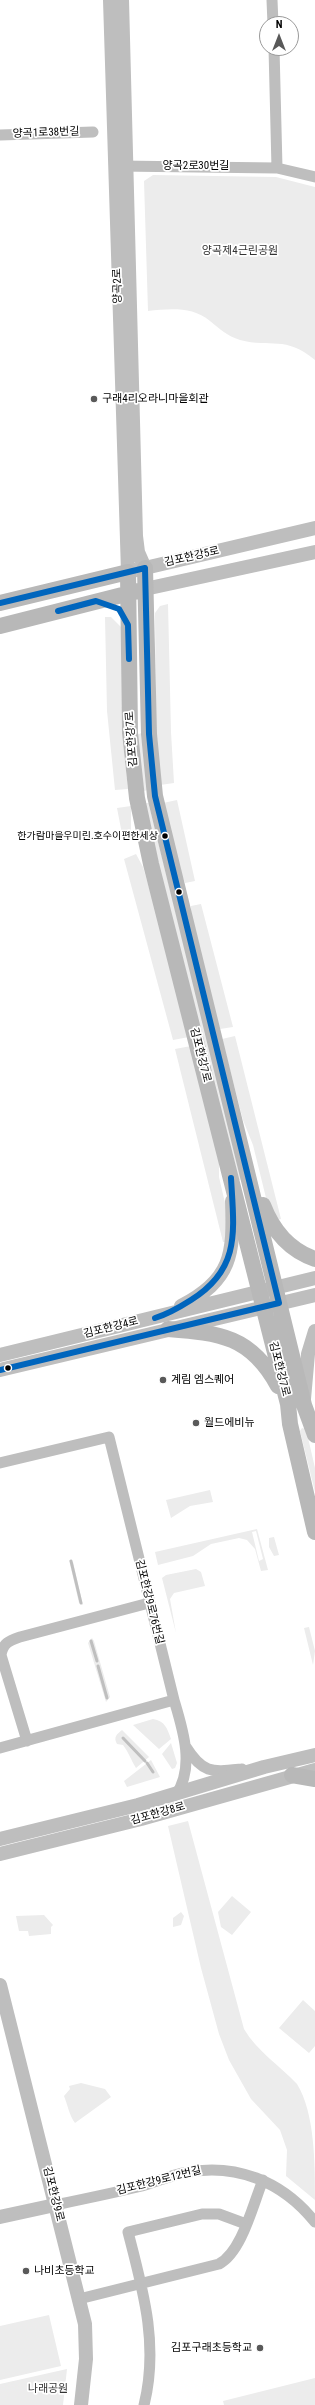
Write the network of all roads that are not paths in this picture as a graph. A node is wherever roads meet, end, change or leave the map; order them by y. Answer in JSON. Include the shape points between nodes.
{"nodes":[{"id":1,"x":110,"y":0,"type":"edge"},
{"id":2,"x":122,"y":0,"type":"edge"},
{"id":3,"x":272,"y":0,"type":"edge"},
{"id":4,"x":273,"y":16,"type":"edge"},
{"id":5,"x":274,"y":56,"type":"edge"},
{"id":6,"x":93,"y":132,"type":"dead end"},
{"id":7,"x":0,"y":135,"type":"edge"},
{"id":8,"x":121,"y":166,"type":"junction"},
{"id":9,"x":277,"y":168,"type":"junction"},
{"id":10,"x":315,"y":177,"type":"edge"},
{"id":11,"x":315,"y":528,"type":"edge"},
{"id":12,"x":315,"y":552,"type":"edge"},
{"id":13,"x":145,"y":568,"type":"junction"},
{"id":14,"x":128,"y":572,"type":"junction"},
{"id":15,"x":145,"y":590,"type":"junction"},
{"id":16,"x":128,"y":593,"type":"junction"},
{"id":17,"x":96,"y":601,"type":"junction"},
{"id":18,"x":0,"y":603,"type":"edge"},
{"id":19,"x":128,"y":624,"type":"junction"},
{"id":20,"x":0,"y":626,"type":"edge"},
{"id":21,"x":241,"y":1144,"type":"junction"},
{"id":22,"x":231,"y":1173,"type":"junction"},
{"id":23,"x":315,"y":1259,"type":"edge"},
{"id":24,"x":315,"y":1278,"type":"edge"},
{"id":25,"x":315,"y":1295,"type":"edge"},
{"id":26,"x":270,"y":1297,"type":"junction"},
{"id":27,"x":164,"y":1323,"type":"junction"},
{"id":28,"x":315,"y":1331,"type":"edge"},
{"id":29,"x":0,"y":1355,"type":"edge"},
{"id":30,"x":0,"y":1370,"type":"edge"},
{"id":31,"x":296,"y":1404,"type":"junction"},
{"id":32,"x":315,"y":1435,"type":"edge"},
{"id":33,"x":0,"y":1462,"type":"edge"},
{"id":34,"x":315,"y":1532,"type":"edge"},
{"id":35,"x":149,"y":1603,"type":"junction"},
{"id":36,"x":174,"y":1700,"type":"junction"},
{"id":37,"x":27,"y":1741,"type":"junction"},
{"id":38,"x":186,"y":1747,"type":"junction"},
{"id":39,"x":315,"y":1747,"type":"edge"},
{"id":40,"x":0,"y":1748,"type":"edge"},
{"id":41,"x":315,"y":1755,"type":"edge"},
{"id":42,"x":264,"y":1767,"type":"junction"},
{"id":43,"x":291,"y":1768,"type":"junction"},
{"id":44,"x":315,"y":1770,"type":"edge"},
{"id":45,"x":315,"y":1779,"type":"edge"},
{"id":46,"x":176,"y":1795,"type":"junction"},
{"id":47,"x":0,"y":1839,"type":"edge"},
{"id":48,"x":0,"y":1854,"type":"edge"},
{"id":49,"x":0,"y":1985,"type":"edge"},
{"id":50,"x":263,"y":2180,"type":"junction"},
{"id":51,"x":56,"y":2205,"type":"junction"},
{"id":52,"x":0,"y":2217,"type":"edge"},
{"id":53,"x":315,"y":2222,"type":"edge"},
{"id":54,"x":246,"y":2224,"type":"junction"},
{"id":55,"x":141,"y":2284,"type":"junction"},
{"id":56,"x":80,"y":2299,"type":"junction"},
{"id":57,"x":81,"y":2405,"type":"edge"},
{"id":58,"x":144,"y":2405,"type":"edge"}],
"edges":[{"from":1,"to":8,"type":"street","name":"양곡2로"},
{"from":2,"to":8,"type":"street","name":"양곡2로"},
{"from":3,"to":4,"type":"street"},
{"from":5,"to":9,"type":"street"},
{"from":6,"to":7,"type":"street","name":"양곡1로38번길"},
{"from":8,"to":9,"type":"street","name":"양곡2로30번길"},
{"from":8,"to":13,"type":"street","name":"양곡2로","via":[[136,536],[138,552]]},
{"from":8,"to":14,"type":"street","name":"양곡2로"},
{"from":9,"to":10,"type":"street","name":"양곡2로30번길"},
{"from":11,"to":13,"type":"street","name":"김포한강5로"},
{"from":12,"to":15,"type":"street","name":"김포한강5로"},
{"from":13,"to":14,"type":"street","name":"김포한강5로"},
{"from":13,"to":15,"type":"main road","name":"김포한강7로"},
{"from":14,"to":16,"type":"main road","name":"김포한강7로"},
{"from":14,"to":18,"type":"main road","name":"김포한강5로"},
{"from":15,"to":16,"type":"main road","name":"김포한강5로"},
{"from":15,"to":21,"type":"main road","name":"김포한강7로","via":[[149,734],[155,796]]},
{"from":16,"to":17,"type":"main road","name":"김포한강5로"},
{"from":16,"to":19,"type":"main road","name":"김포한강7로"},
{"from":17,"to":19,"type":"main road","via":[[119,608]]},
{"from":17,"to":20,"type":"main road","name":"김포한강5로"},
{"from":19,"to":22,"type":"main road","name":"김포한강7로","via":[[130,733],[137,798],[151,864]]},
{"from":21,"to":23,"type":"main road","via":[[269,1221],[294,1250]]},
{"from":21,"to":26,"type":"main road","name":"김포한강7로"},
{"from":22,"to":26,"type":"main road","name":"김포한강7로"},
{"from":22,"to":27,"type":"street","via":[[234,1237],[226,1266],[196,1298]]},
{"from":24,"to":26,"type":"street","name":"김포한강4로"},
{"from":25,"to":26,"type":"street","name":"김포한강4로"},
{"from":26,"to":27,"type":"street","name":"김포한강4로"},
{"from":26,"to":31,"type":"main road","name":"김포한강7로"},
{"from":27,"to":29,"type":"street","name":"김포한강4로"},
{"from":27,"to":30,"type":"street","name":"김포한강4로"},
{"from":27,"to":31,"type":"main road","via":[[220,1334],[240,1343],[257,1356]]},
{"from":28,"to":31,"type":"street"},
{"from":31,"to":32,"type":"main road","name":"김포한강7로"},
{"from":31,"to":34,"type":"main road","name":"김포한강7로","via":[[290,1424]]},
{"from":33,"to":35,"type":"street","name":"김포한강9로76번길","via":[[109,1437]]},
{"from":35,"to":36,"type":"street","name":"김포한강9로76번길"},
{"from":35,"to":37,"type":"street","via":[[20,1636],[7,1642],[1,1655]]},
{"from":36,"to":37,"type":"street"},
{"from":36,"to":38,"type":"street","name":"김포한강9로76번길"},
{"from":37,"to":40,"type":"street"},
{"from":38,"to":42,"type":"street","via":[[195,1761],[212,1772]]},
{"from":38,"to":46,"type":"street","via":[[184,1781]]},
{"from":39,"to":43,"type":"street"},
{"from":41,"to":43,"type":"street","name":"김포한강8로"},
{"from":42,"to":43,"type":"street","name":"김포한강8로"},
{"from":42,"to":46,"type":"street","name":"김포한강8로"},
{"from":43,"to":44,"type":"street","name":"김포한강8로"},
{"from":43,"to":45,"type":"main road"},
{"from":43,"to":48,"type":"street","name":"김포한강8로","via":[[141,1819]]},
{"from":46,"to":47,"type":"street","name":"김포한강8로"},
{"from":49,"to":51,"type":"street","name":"김포한강9로"},
{"from":50,"to":51,"type":"street","name":"김포한강9로12번길","via":[[239,2171],[209,2169],[183,2173]]},
{"from":50,"to":53,"type":"street","name":"김포한강9로12번길","via":[[281,2189]]},
{"from":50,"to":54,"type":"street"},
{"from":51,"to":52,"type":"street"},
{"from":51,"to":56,"type":"street","name":"김포한강9로"},
{"from":54,"to":55,"type":"street","via":[[234,2252],[227,2260]]},
{"from":54,"to":55,"type":"street","via":[[219,2214],[202,2214],[128,2232]]},
{"from":55,"to":56,"type":"street"},
{"from":55,"to":58,"type":"street","via":[[151,2342],[149,2386]]},
{"from":56,"to":57,"type":"street","name":"김포한강9로","via":[[86,2341]]}]}
